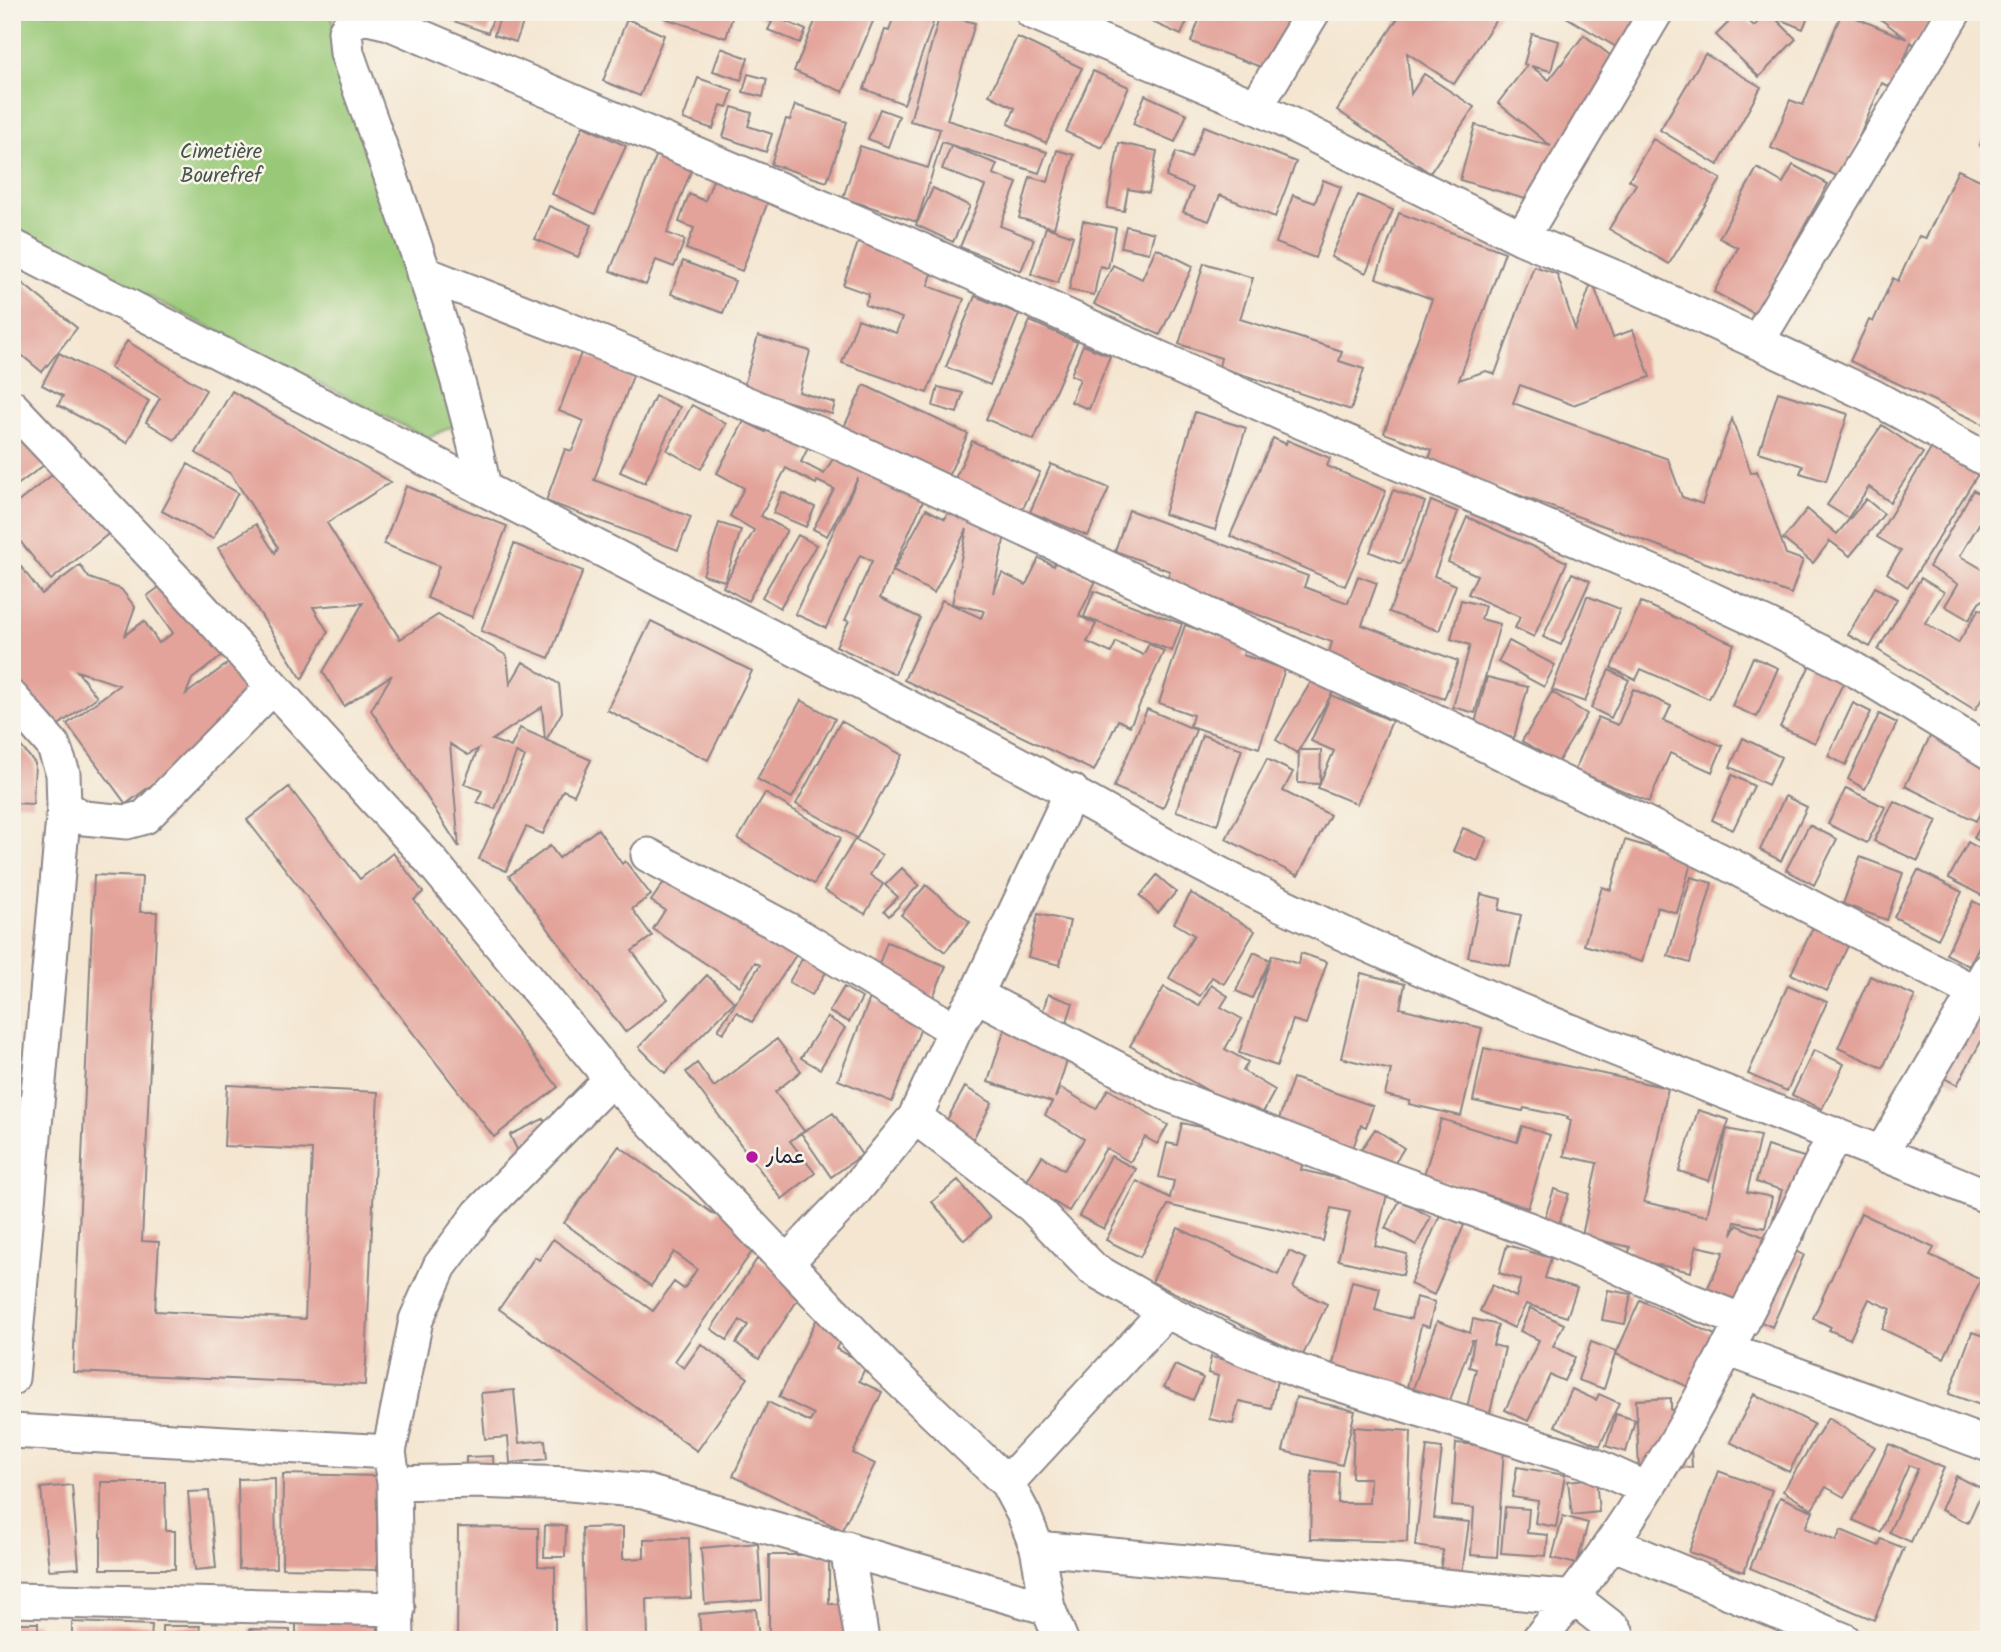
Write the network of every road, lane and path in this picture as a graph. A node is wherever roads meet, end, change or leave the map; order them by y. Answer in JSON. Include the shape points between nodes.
{"nodes":[{"id":1,"x":1032,"y":12,"type":"edge"},
{"id":2,"x":1313,"y":12,"type":"edge"},
{"id":3,"x":1656,"y":12,"type":"edge"},
{"id":4,"x":1954,"y":12,"type":"edge"},
{"id":5,"x":1256,"y":107,"type":"junction"},
{"id":6,"x":1522,"y":238,"type":"junction"},
{"id":7,"x":12,"y":246,"type":"edge"},
{"id":8,"x":423,"y":273,"type":"junction"},
{"id":9,"x":1757,"y":341,"type":"junction"},
{"id":10,"x":12,"y":407,"type":"edge"},
{"id":11,"x":1987,"y":457,"type":"edge"},
{"id":12,"x":484,"y":487,"type":"junction"},
{"id":13,"x":273,"y":687,"type":"junction"},
{"id":14,"x":12,"y":698,"type":"edge"},
{"id":15,"x":1989,"y":752,"type":"edge"},
{"id":16,"x":1072,"y":791,"type":"junction"},
{"id":17,"x":64,"y":807,"type":"junction"},
{"id":18,"x":648,"y":855,"type":"dead end"},
{"id":19,"x":1981,"y":980,"type":"edge"},
{"id":20,"x":976,"y":995,"type":"junction"},
{"id":21,"x":955,"y":1030,"type":"junction"},
{"id":22,"x":611,"y":1079,"type":"junction"},
{"id":23,"x":915,"y":1117,"type":"junction"},
{"id":24,"x":1835,"y":1134,"type":"junction"},
{"id":25,"x":1882,"y":1152,"type":"junction"},
{"id":26,"x":1989,"y":1197,"type":"edge"},
{"id":27,"x":787,"y":1262,"type":"junction"},
{"id":28,"x":1166,"y":1311,"type":"junction"},
{"id":29,"x":1735,"y":1335,"type":"junction"},
{"id":30,"x":12,"y":1376,"type":"edge"},
{"id":31,"x":12,"y":1432,"type":"edge"},
{"id":32,"x":1989,"y":1445,"type":"edge"},
{"id":33,"x":391,"y":1468,"type":"junction"},
{"id":34,"x":1007,"y":1483,"type":"junction"},
{"id":35,"x":1647,"y":1489,"type":"junction"},
{"id":36,"x":1612,"y":1543,"type":"junction"},
{"id":37,"x":847,"y":1548,"type":"junction"},
{"id":38,"x":1037,"y":1548,"type":"junction"},
{"id":39,"x":1574,"y":1598,"type":"junction"},
{"id":40,"x":12,"y":1600,"type":"edge"},
{"id":41,"x":1048,"y":1608,"type":"junction"},
{"id":42,"x":398,"y":1624,"type":"edge"},
{"id":43,"x":862,"y":1640,"type":"edge"},
{"id":44,"x":1061,"y":1640,"type":"edge"},
{"id":45,"x":1538,"y":1640,"type":"edge"},
{"id":46,"x":1619,"y":1640,"type":"edge"},
{"id":47,"x":1844,"y":1640,"type":"edge"}],
"edges":[{"from":1,"to":5,"type":"street"},
{"from":2,"to":5,"type":"street"},
{"from":3,"to":6,"type":"street"},
{"from":4,"to":9,"type":"street"},
{"from":5,"to":6,"type":"street"},
{"from":6,"to":9,"type":"street"},
{"from":7,"to":12,"type":"street"},
{"from":8,"to":12,"type":"street","via":[[473,434]]},
{"from":8,"to":15,"type":"street","via":[[347,53],[345,31],[363,17],[389,23],[908,244],[1285,415],[1666,578],[1847,665]]},
{"from":8,"to":19,"type":"street","via":[[829,438]]},
{"from":9,"to":11,"type":"street"},
{"from":10,"to":13,"type":"street"},
{"from":12,"to":16,"type":"street"},
{"from":13,"to":17,"type":"street","via":[[145,817],[127,822],[84,818]]},
{"from":13,"to":22,"type":"street","via":[[432,862]]},
{"from":14,"to":17,"type":"street","via":[[52,746],[63,773]]},
{"from":16,"to":20,"type":"street"},
{"from":16,"to":24,"type":"street","via":[[1213,871],[1330,928],[1462,987]]},
{"from":17,"to":30,"type":"street"},
{"from":18,"to":21,"type":"street","via":[[789,930]]},
{"from":19,"to":25,"type":"street"},
{"from":20,"to":21,"type":"street"},
{"from":20,"to":29,"type":"street","via":[[1164,1093],[1612,1264],[1687,1299]]},
{"from":21,"to":23,"type":"street"},
{"from":22,"to":27,"type":"street"},
{"from":22,"to":33,"type":"street","via":[[479,1213],[440,1266],[416,1320]]},
{"from":23,"to":27,"type":"street","via":[[852,1194]]},
{"from":23,"to":28,"type":"street","via":[[1032,1206],[1093,1269]]},
{"from":24,"to":25,"type":"street"},
{"from":24,"to":29,"type":"street"},
{"from":25,"to":26,"type":"street"},
{"from":27,"to":34,"type":"street"},
{"from":28,"to":34,"type":"street"},
{"from":28,"to":35,"type":"street","via":[[1300,1372],[1585,1461]]},
{"from":29,"to":32,"type":"street"},
{"from":29,"to":35,"type":"street"},
{"from":31,"to":33,"type":"street"},
{"from":33,"to":37,"type":"street","via":[[474,1481],[645,1491]]},
{"from":33,"to":42,"type":"street"},
{"from":34,"to":38,"type":"street"},
{"from":35,"to":36,"type":"street"},
{"from":36,"to":39,"type":"street"},
{"from":36,"to":47,"type":"street"},
{"from":37,"to":41,"type":"street"},
{"from":37,"to":43,"type":"street"},
{"from":38,"to":39,"type":"street"},
{"from":38,"to":41,"type":"street"},
{"from":39,"to":45,"type":"street"},
{"from":39,"to":46,"type":"street","via":[[1616,1631]]},
{"from":40,"to":42,"type":"street"},
{"from":41,"to":44,"type":"street"}]}
